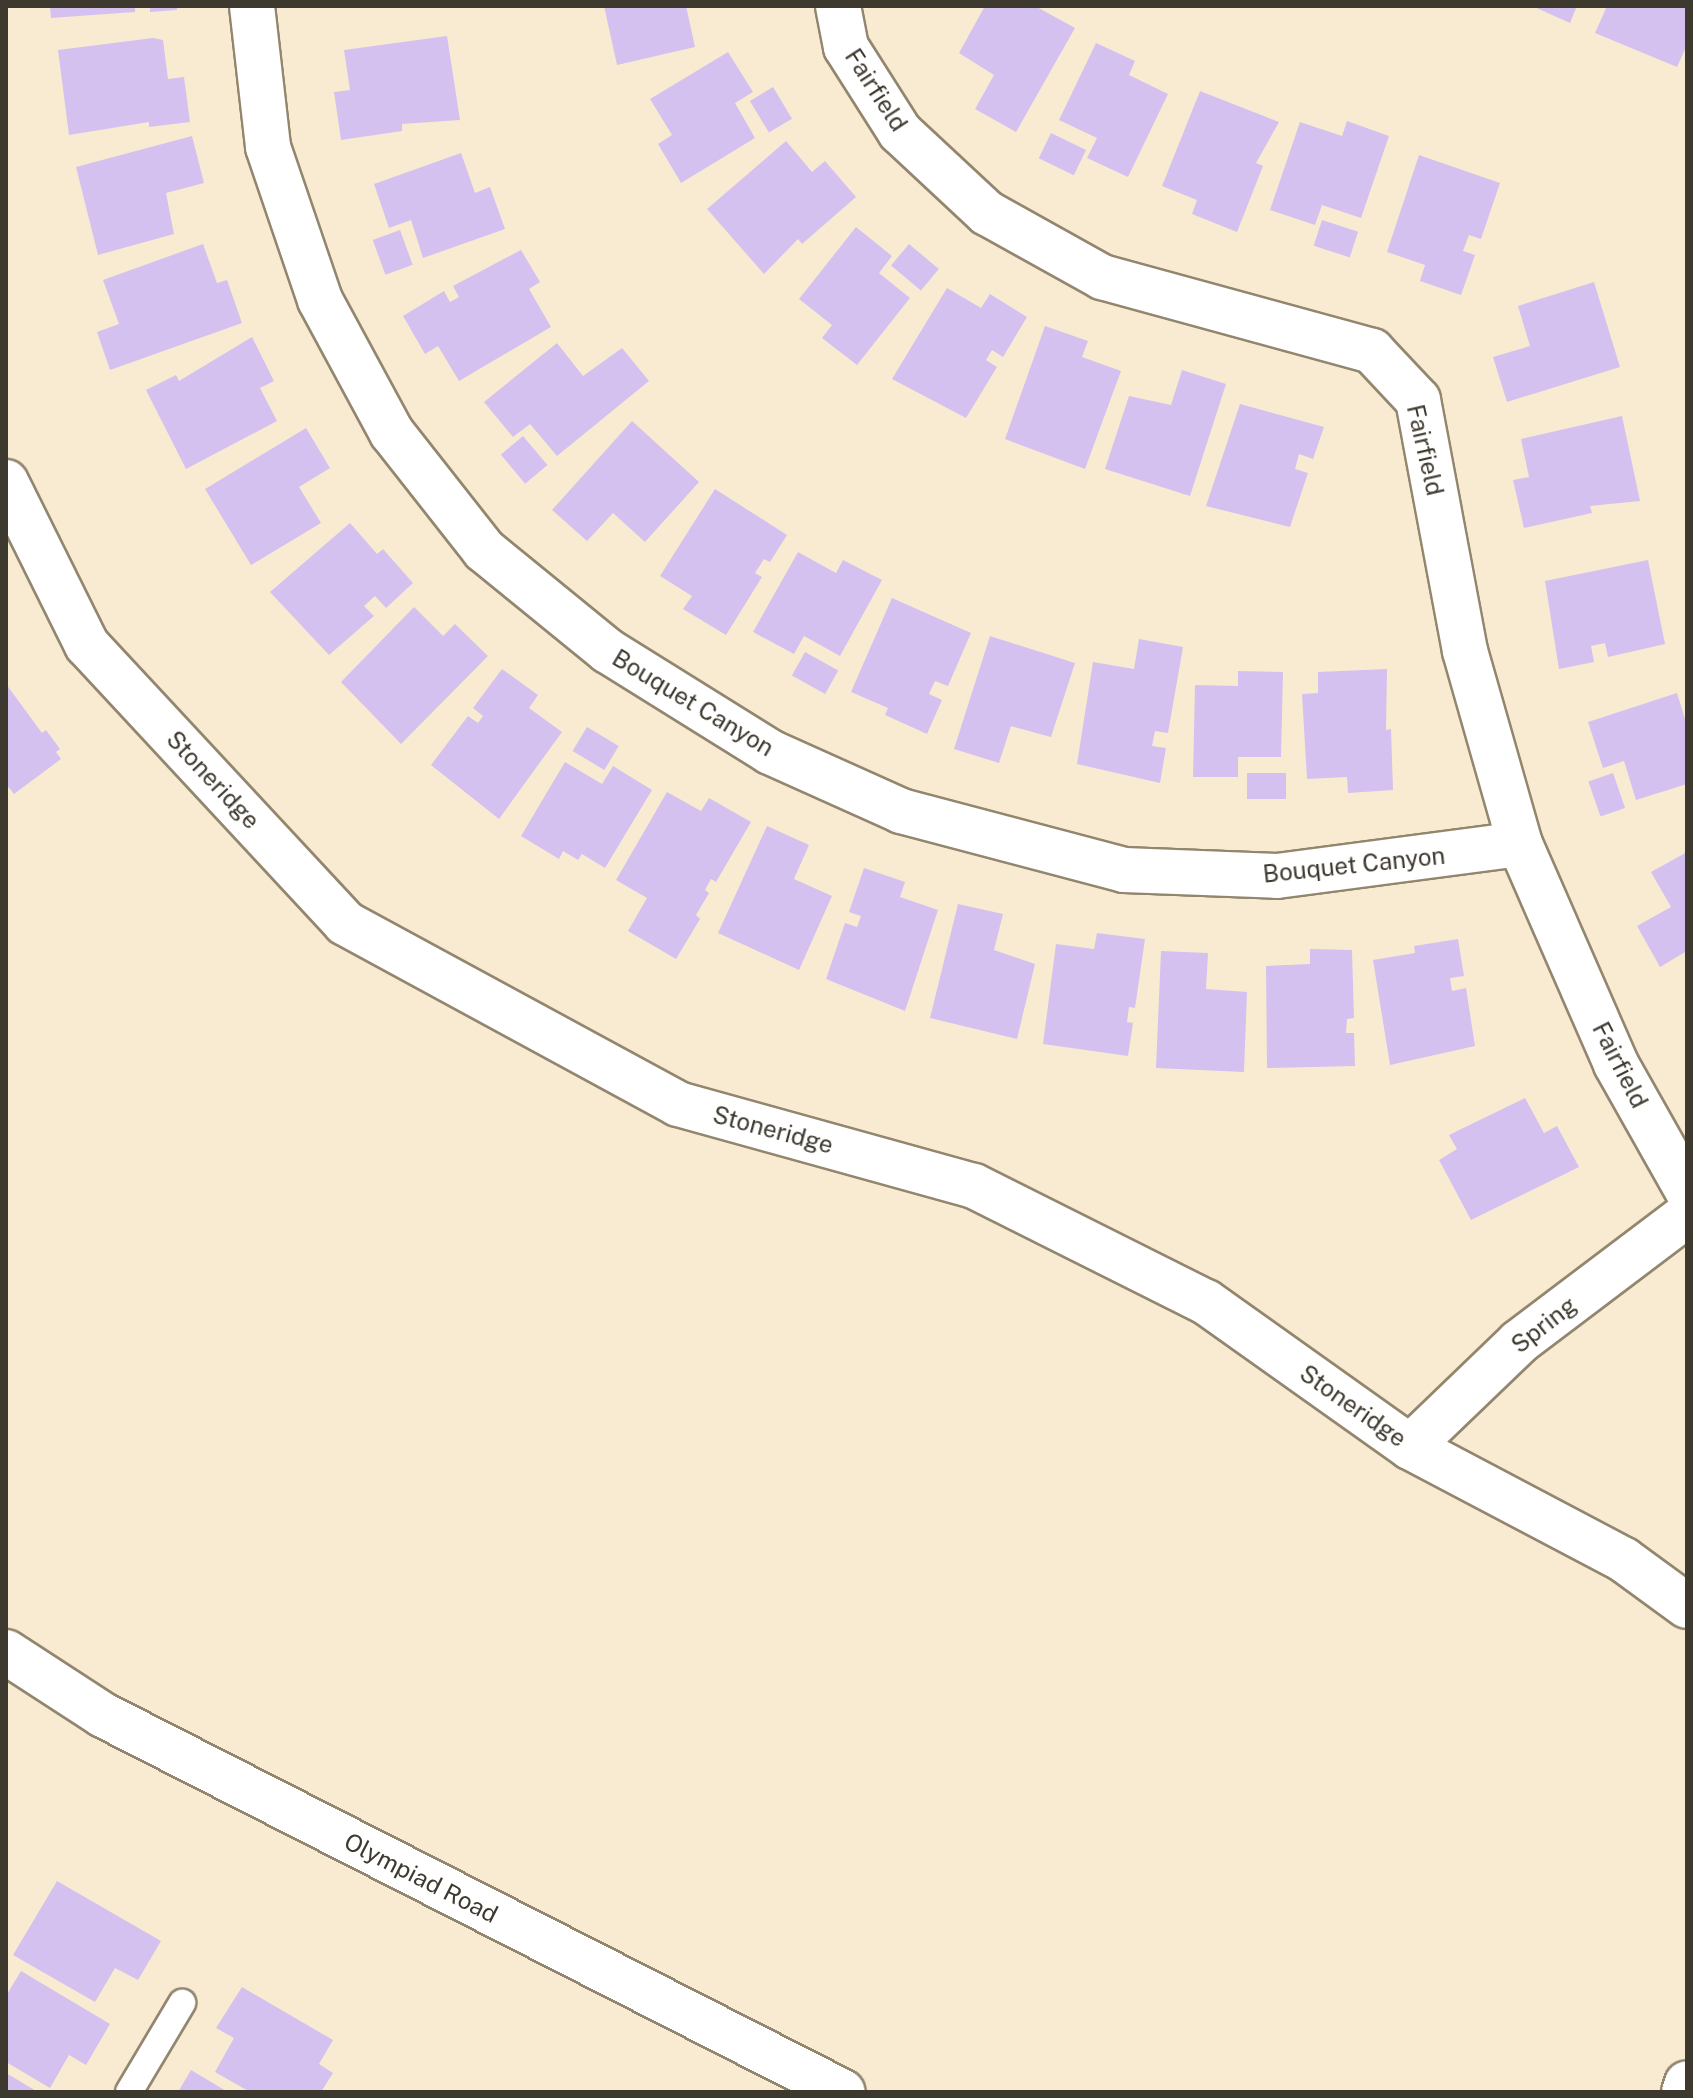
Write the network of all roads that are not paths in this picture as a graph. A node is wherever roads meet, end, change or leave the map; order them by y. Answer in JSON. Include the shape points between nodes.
{"nodes":[{"id":1,"x":252,"y":6,"type":"edge"},
{"id":2,"x":838,"y":6,"type":"edge"},
{"id":3,"x":6,"y":482,"type":"edge"},
{"id":4,"x":1520,"y":844,"type":"junction"},
{"id":5,"x":1687,"y":1190,"type":"edge"},
{"id":6,"x":1687,"y":1215,"type":"edge"},
{"id":7,"x":1410,"y":1447,"type":"junction"},
{"id":8,"x":1687,"y":1606,"type":"edge"},
{"id":9,"x":6,"y":1652,"type":"edge"},
{"id":10,"x":182,"y":2003,"type":"dead end"},
{"id":11,"x":1687,"y":2083,"type":"edge"},
{"id":12,"x":129,"y":2092,"type":"edge"},
{"id":13,"x":843,"y":2092,"type":"edge"},
{"id":14,"x":1684,"y":2092,"type":"edge"}],
"edges":[{"from":1,"to":4,"type":"street","name":"Bouquet Canyon","via":[[268,147],[320,300],[392,433],[484,550],[608,651],[770,752],[901,811],[1124,870],[1277,876]]},
{"from":2,"to":4,"type":"street","name":"Fairfield","via":[[846,47],[900,132],[987,213],[1102,277],[1372,351],[1418,400],[1465,651]]},
{"from":3,"to":7,"type":"street","name":"Stoneridge","via":[[87,645],[345,923],[678,1104],[974,1186],[1206,1302]]},
{"from":4,"to":5,"type":"street","name":"Fairfield","via":[[1616,1064]]},
{"from":6,"to":7,"type":"street","name":"Spring","via":[[1519,1342]]},
{"from":7,"to":8,"type":"street","name":"Stoneridge","via":[[1624,1560]]},
{"from":9,"to":13,"type":"street","name":"Olympiad Road","via":[[103,1715]]},
{"from":10,"to":12,"type":"lane"},
{"from":11,"to":14,"type":"street"}]}
